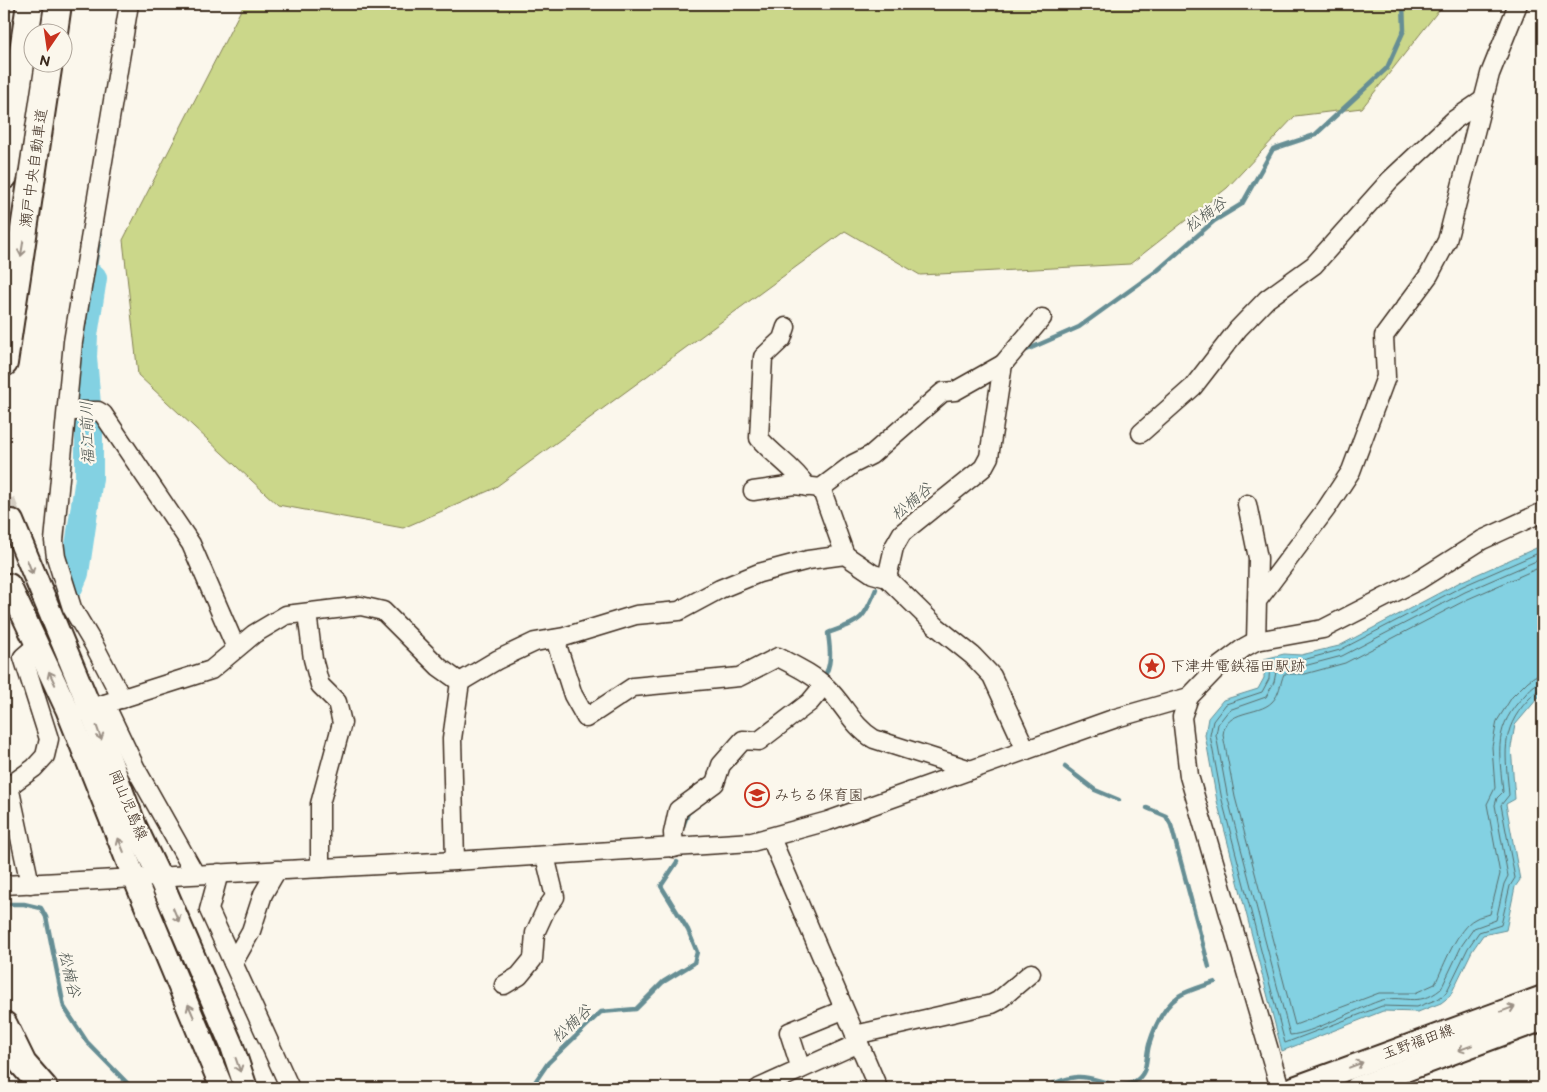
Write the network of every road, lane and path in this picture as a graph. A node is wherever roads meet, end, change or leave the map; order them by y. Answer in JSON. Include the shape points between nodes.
{"nodes":[{"id":1,"x":30,"y":4,"type":"edge"},
{"id":2,"x":58,"y":4,"type":"edge"},
{"id":3,"x":129,"y":4,"type":"edge"},
{"id":4,"x":1518,"y":4,"type":"edge"},
{"id":5,"x":55,"y":22,"type":"edge"},
{"id":6,"x":48,"y":72,"type":"edge"},
{"id":7,"x":1483,"y":100,"type":"junction"},
{"id":8,"x":4,"y":176,"type":"edge"},
{"id":9,"x":1042,"y":318,"type":"dead end"},
{"id":10,"x":786,"y":327,"type":"dead end"},
{"id":11,"x":4,"y":362,"type":"edge"},
{"id":12,"x":1003,"y":364,"type":"junction"},
{"id":13,"x":80,"y":411,"type":"junction"},
{"id":14,"x":1141,"y":433,"type":"dead end"},
{"id":15,"x":814,"y":487,"type":"junction"},
{"id":16,"x":753,"y":491,"type":"dead end"},
{"id":17,"x":1247,"y":504,"type":"dead end"},
{"id":18,"x":1543,"y":512,"type":"edge"},
{"id":19,"x":12,"y":522,"type":"tunnel mouth"},
{"id":20,"x":845,"y":555,"type":"junction"},
{"id":21,"x":887,"y":578,"type":"junction"},
{"id":22,"x":9,"y":585,"type":"dead end"},
{"id":23,"x":1257,"y":600,"type":"junction"},
{"id":24,"x":307,"y":613,"type":"junction"},
{"id":25,"x":555,"y":639,"type":"junction"},
{"id":26,"x":1256,"y":642,"type":"junction"},
{"id":27,"x":37,"y":645,"type":"junction"},
{"id":28,"x":236,"y":648,"type":"junction"},
{"id":29,"x":460,"y":682,"type":"junction"},
{"id":30,"x":824,"y":685,"type":"junction"},
{"id":31,"x":1189,"y":697,"type":"junction"},
{"id":32,"x":106,"y":704,"type":"junction"},
{"id":33,"x":69,"y":715,"type":"junction"},
{"id":34,"x":1026,"y":750,"type":"junction"},
{"id":35,"x":971,"y":770,"type":"junction"},
{"id":36,"x":6,"y":785,"type":"edge"},
{"id":37,"x":771,"y":838,"type":"junction"},
{"id":38,"x":674,"y":848,"type":"junction"},
{"id":39,"x":545,"y":856,"type":"junction"},
{"id":40,"x":455,"y":861,"type":"junction"},
{"id":41,"x":320,"y":868,"type":"junction"},
{"id":42,"x":277,"y":870,"type":"junction"},
{"id":43,"x":195,"y":874,"type":"junction"},
{"id":44,"x":219,"y":874,"type":"junction"},
{"id":45,"x":159,"y":876,"type":"junction"},
{"id":46,"x":134,"y":877,"type":"junction"},
{"id":47,"x":30,"y":884,"type":"junction"},
{"id":48,"x":4,"y":885,"type":"edge"},
{"id":49,"x":233,"y":963,"type":"junction"},
{"id":50,"x":1032,"y":973,"type":"dead end"},
{"id":51,"x":504,"y":985,"type":"dead end"},
{"id":52,"x":1543,"y":997,"type":"edge"},
{"id":53,"x":843,"y":1010,"type":"junction"},
{"id":54,"x":1543,"y":1019,"type":"edge"},
{"id":55,"x":4,"y":1026,"type":"edge"},
{"id":56,"x":857,"y":1039,"type":"junction"},
{"id":57,"x":801,"y":1069,"type":"junction"},
{"id":58,"x":44,"y":1088,"type":"edge"},
{"id":59,"x":222,"y":1088,"type":"edge"},
{"id":60,"x":246,"y":1088,"type":"edge"},
{"id":61,"x":290,"y":1088,"type":"edge"},
{"id":62,"x":759,"y":1088,"type":"edge"},
{"id":63,"x":878,"y":1088,"type":"edge"},
{"id":64,"x":1280,"y":1088,"type":"edge"},
{"id":65,"x":1294,"y":1088,"type":"edge"},
{"id":66,"x":1357,"y":1088,"type":"edge"}],
"edges":[{"from":1,"to":8,"type":"highway","name":"瀬戸中央自動車道"},
{"from":2,"to":5,"type":"highway"},
{"from":3,"to":13,"type":"street","via":[[73,342]]},
{"from":4,"to":7,"type":"street"},
{"from":6,"to":11,"type":"highway","name":"瀬戸中央自動車道","one_way":true},
{"from":7,"to":14,"type":"street","via":[[1454,120],[1390,180],[1314,266],[1267,299],[1238,329],[1193,387]]},
{"from":7,"to":23,"type":"street","via":[[1447,241],[1429,275],[1384,336],[1386,377],[1351,471]]},
{"from":9,"to":12,"type":"street"},
{"from":10,"to":15,"type":"street","via":[[782,338],[763,358],[759,438]]},
{"from":12,"to":15,"type":"street","via":[[955,391],[943,392],[871,456]]},
{"from":12,"to":21,"type":"street","via":[[989,457],[983,468],[902,533],[894,548]]},
{"from":13,"to":28,"type":"street","via":[[103,414],[191,544]]},
{"from":13,"to":32,"type":"street","via":[[54,541],[72,608],[94,645]]},
{"from":15,"to":16,"type":"street","via":[[794,485]]},
{"from":15,"to":20,"type":"street"},
{"from":17,"to":23,"type":"street","via":[[1258,558]]},
{"from":18,"to":26,"type":"street","via":[[1482,540],[1419,580],[1323,629]]},
{"from":19,"to":32,"type":"main road","name":"岡山児島線","one_way":true},
{"from":20,"to":21,"type":"street","via":[[873,574]]},
{"from":20,"to":25,"type":"street","via":[[808,560],[759,573],[679,611],[636,614]]},
{"from":21,"to":34,"type":"street","via":[[992,676]]},
{"from":22,"to":27,"type":"main road","name":"岡山児島線"},
{"from":23,"to":26,"type":"street"},
{"from":24,"to":28,"type":"street","via":[[286,615]]},
{"from":24,"to":29,"type":"street","via":[[360,606],[383,611],[439,667]]},
{"from":24,"to":41,"type":"street","via":[[320,685],[337,702],[342,723],[320,804]]},
{"from":25,"to":29,"type":"street","via":[[535,642]]},
{"from":25,"to":30,"type":"street","via":[[586,718],[632,687],[739,678],[778,657]]},
{"from":26,"to":31,"type":"street","via":[[1217,668]]},
{"from":33,"to":27,"type":"main road","name":"岡山児島線","one_way":true},
{"from":27,"to":36,"type":"street","via":[[23,657],[49,739],[45,756],[34,768]]},
{"from":28,"to":32,"type":"street","via":[[211,670]]},
{"from":29,"to":40,"type":"street","via":[[452,739]]},
{"from":30,"to":35,"type":"street","via":[[862,733]]},
{"from":30,"to":38,"type":"street","via":[[810,702],[759,742],[744,740],[721,765],[715,783],[678,810],[673,833]]},
{"from":31,"to":34,"type":"street"},
{"from":31,"to":64,"type":"street","via":[[1182,717],[1189,776]]},
{"from":32,"to":33,"type":"street"},
{"from":32,"to":43,"type":"street","via":[[136,769]]},
{"from":32,"to":45,"type":"main road","name":"岡山児島線","one_way":true,"via":[[135,826]]},
{"from":46,"to":33,"type":"main road","name":"岡山児島線","one_way":true},
{"from":34,"to":35,"type":"street"},
{"from":35,"to":37,"type":"street"},
{"from":36,"to":47,"type":"street"},
{"from":37,"to":38,"type":"street"},
{"from":37,"to":53,"type":"street"},
{"from":38,"to":39,"type":"street"},
{"from":39,"to":40,"type":"street"},
{"from":39,"to":51,"type":"street","via":[[555,897],[535,933],[533,959],[519,976]]},
{"from":40,"to":41,"type":"street"},
{"from":41,"to":42,"type":"street"},
{"from":42,"to":44,"type":"street"},
{"from":42,"to":49,"type":"street","via":[[263,894],[251,931]]},
{"from":43,"to":44,"type":"street"},
{"from":43,"to":45,"type":"street"},
{"from":44,"to":49,"type":"street","via":[[209,910]]},
{"from":45,"to":46,"type":"street"},
{"from":45,"to":60,"type":"main road","name":"岡山児島線","one_way":true,"via":[[232,1046]]},
{"from":46,"to":47,"type":"street"},
{"from":59,"to":46,"type":"main road","name":"岡山児島線","one_way":true},
{"from":47,"to":48,"type":"street"},
{"from":49,"to":61,"type":"street"},
{"from":50,"to":56,"type":"street","via":[[992,1004]]},
{"from":65,"to":52,"type":"main road","name":"玉野福田線","one_way":true},
{"from":53,"to":56,"type":"street"},
{"from":53,"to":57,"type":"street","via":[[789,1032]]},
{"from":54,"to":66,"type":"main road","name":"玉野福田線","one_way":true},
{"from":55,"to":58,"type":"highway","via":[[23,1064]]},
{"from":56,"to":57,"type":"street"},
{"from":56,"to":63,"type":"street"},
{"from":57,"to":62,"type":"street"}]}
